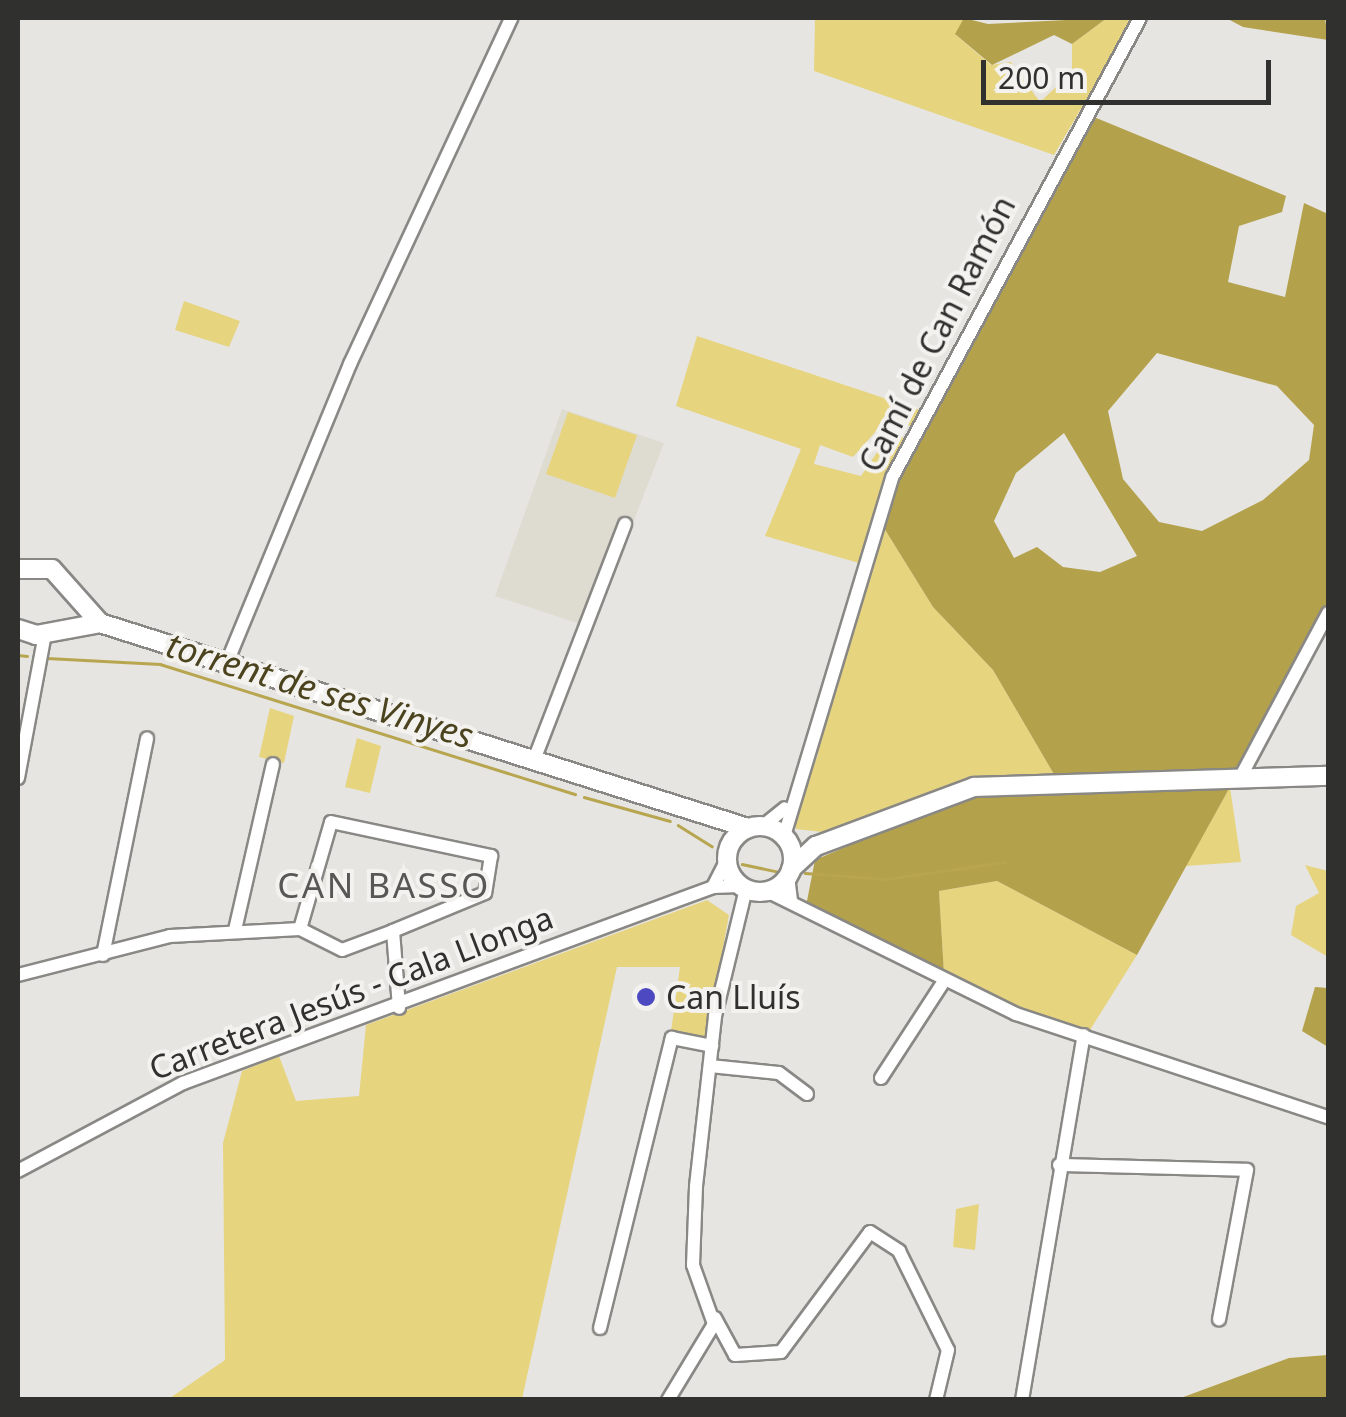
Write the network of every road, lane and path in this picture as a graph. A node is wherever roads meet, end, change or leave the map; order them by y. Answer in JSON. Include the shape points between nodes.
{"nodes":[{"id":1,"x":511,"y":18,"type":"edge"},
{"id":2,"x":1140,"y":18,"type":"edge"},
{"id":3,"x":625,"y":524,"type":"dead end"},
{"id":4,"x":18,"y":570,"type":"edge"},
{"id":5,"x":71,"y":594,"type":"junction"},
{"id":6,"x":1328,"y":614,"type":"edge"},
{"id":7,"x":100,"y":623,"type":"junction"},
{"id":8,"x":37,"y":634,"type":"edge"},
{"id":9,"x":226,"y":665,"type":"junction"},
{"id":10,"x":147,"y":738,"type":"dead end"},
{"id":11,"x":534,"y":760,"type":"junction"},
{"id":12,"x":273,"y":764,"type":"dead end"},
{"id":13,"x":1328,"y":776,"type":"edge"},
{"id":14,"x":18,"y":778,"type":"edge"},
{"id":15,"x":1240,"y":778,"type":"junction"},
{"id":16,"x":786,"y":806,"type":"junction"},
{"id":17,"x":714,"y":822,"type":"junction"},
{"id":18,"x":756,"y":827,"type":"junction"},
{"id":19,"x":785,"y":838,"type":"junction"},
{"id":20,"x":816,"y":846,"type":"junction"},
{"id":21,"x":727,"y":856,"type":"junction"},
{"id":22,"x":790,"y":872,"type":"junction"},
{"id":23,"x":743,"y":887,"type":"junction"},
{"id":24,"x":711,"y":888,"type":"junction"},
{"id":25,"x":767,"y":891,"type":"junction"},
{"id":26,"x":791,"y":902,"type":"junction"},
{"id":27,"x":736,"y":914,"type":"junction"},
{"id":28,"x":300,"y":929,"type":"junction"},
{"id":29,"x":236,"y":930,"type":"junction"},
{"id":30,"x":393,"y":931,"type":"junction"},
{"id":31,"x":103,"y":954,"type":"junction"},
{"id":32,"x":44,"y":974,"type":"junction"},
{"id":33,"x":18,"y":975,"type":"edge"},
{"id":34,"x":944,"y":982,"type":"junction"},
{"id":35,"x":18,"y":984,"type":"edge"},
{"id":36,"x":399,"y":1008,"type":"junction"},
{"id":37,"x":1084,"y":1035,"type":"junction"},
{"id":38,"x":712,"y":1046,"type":"junction"},
{"id":39,"x":710,"y":1066,"type":"junction"},
{"id":40,"x":881,"y":1078,"type":"dead end"},
{"id":41,"x":807,"y":1094,"type":"dead end"},
{"id":42,"x":1328,"y":1118,"type":"edge"},
{"id":43,"x":1059,"y":1165,"type":"junction"},
{"id":44,"x":18,"y":1171,"type":"edge"},
{"id":45,"x":713,"y":1316,"type":"junction"},
{"id":46,"x":1219,"y":1319,"type":"dead end"},
{"id":47,"x":600,"y":1328,"type":"dead end"},
{"id":48,"x":668,"y":1400,"type":"edge"},
{"id":49,"x":936,"y":1400,"type":"edge"},
{"id":50,"x":1022,"y":1400,"type":"edge"}],
"edges":[{"from":1,"to":9,"type":"street","via":[[350,364]]},
{"from":2,"to":16,"type":"street","name":"Camí de Can Ramón","via":[[893,476]]},
{"from":3,"to":11,"type":"street"},
{"from":4,"to":5,"type":"main road","via":[[52,569]]},
{"from":5,"to":7,"type":"main road"},
{"from":5,"to":8,"type":"main road"},
{"from":6,"to":15,"type":"street"},
{"from":7,"to":8,"type":"main road"},
{"from":7,"to":9,"type":"main road"},
{"from":8,"to":14,"type":"street"},
{"from":9,"to":11,"type":"main road"},
{"from":10,"to":31,"type":"street"},
{"from":11,"to":17,"type":"main road"},
{"from":12,"to":29,"type":"street"},
{"from":13,"to":15,"type":"main road"},
{"from":15,"to":20,"type":"main road","via":[[974,787]]},
{"from":16,"to":18,"type":"street"},
{"from":16,"to":19,"type":"street","name":"Camí de Can Ramón"},
{"from":17,"to":18,"type":"main road"},
{"from":17,"to":21,"type":"main road"},
{"from":18,"to":19,"type":"main road"},
{"from":18,"to":21,"type":"main road"},
{"from":19,"to":20,"type":"main road"},
{"from":19,"to":22,"type":"main road"},
{"from":20,"to":22,"type":"main road"},
{"from":21,"to":23,"type":"main road"},
{"from":21,"to":24,"type":"street"},
{"from":22,"to":25,"type":"main road"},
{"from":22,"to":26,"type":"street"},
{"from":23,"to":24,"type":"street","name":"Carretera Jesús - Cala Llonga"},
{"from":23,"to":25,"type":"main road"},
{"from":23,"to":27,"type":"street"},
{"from":24,"to":27,"type":"street"},
{"from":24,"to":36,"type":"street","name":"Carretera Jesús - Cala Llonga"},
{"from":25,"to":26,"type":"street"},
{"from":26,"to":34,"type":"street"},
{"from":27,"to":38,"type":"street"},
{"from":28,"to":29,"type":"street"},
{"from":28,"to":30,"type":"street","via":[[342,950]]},
{"from":28,"to":30,"type":"street","via":[[334,821],[491,856],[479,898]]},
{"from":29,"to":31,"type":"street"},
{"from":30,"to":36,"type":"street"},
{"from":31,"to":32,"type":"street"},
{"from":32,"to":33,"type":"street"},
{"from":32,"to":35,"type":"street"},
{"from":34,"to":37,"type":"street"},
{"from":34,"to":40,"type":"street"},
{"from":36,"to":44,"type":"street","name":"Carretera Jesús - Cala Llonga","via":[[182,1082]]},
{"from":37,"to":42,"type":"street"},
{"from":37,"to":43,"type":"street"},
{"from":38,"to":39,"type":"street"},
{"from":38,"to":47,"type":"street","via":[[672,1038]]},
{"from":39,"to":41,"type":"street","via":[[778,1073]]},
{"from":39,"to":45,"type":"street","via":[[692,1252]]},
{"from":43,"to":46,"type":"street","via":[[1248,1170]]},
{"from":43,"to":50,"type":"street"},
{"from":45,"to":48,"type":"street"},
{"from":45,"to":49,"type":"street","via":[[735,1355],[782,1352],[870,1232],[899,1252],[948,1350]]}]}
